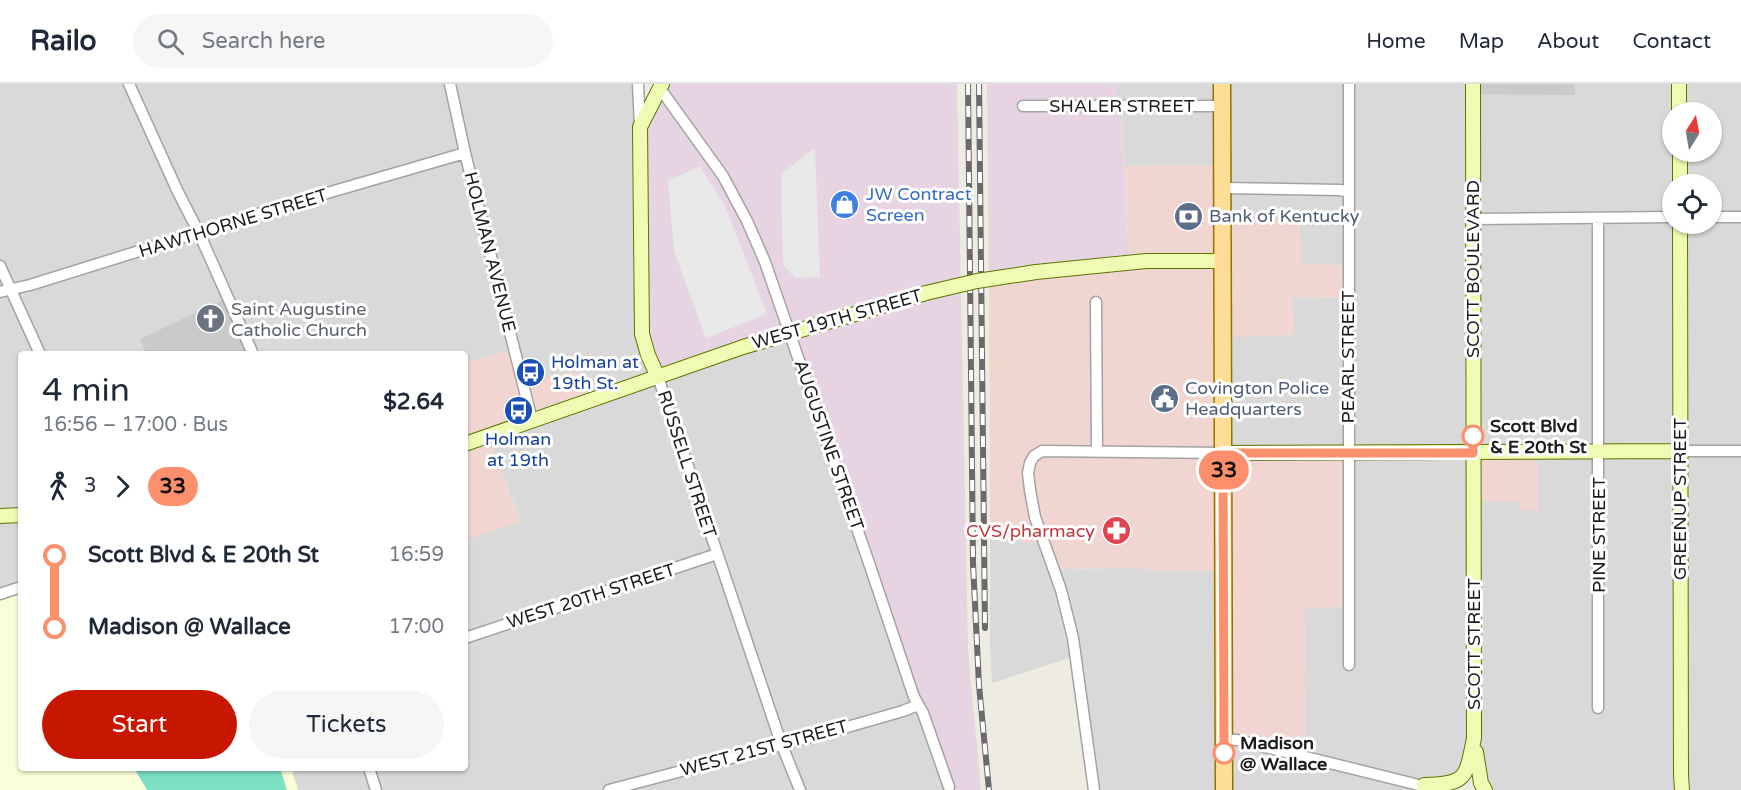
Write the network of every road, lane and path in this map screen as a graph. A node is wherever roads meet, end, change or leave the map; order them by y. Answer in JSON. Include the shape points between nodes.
{"nodes":[{"id":1,"x":129,"y":84,"type":"edge"},
{"id":2,"x":450,"y":84,"type":"edge"},
{"id":3,"x":638,"y":84,"type":"edge"},
{"id":4,"x":1222,"y":84,"type":"edge"},
{"id":5,"x":1349,"y":84,"type":"edge"},
{"id":6,"x":1473,"y":84,"type":"edge"},
{"id":7,"x":1679,"y":84,"type":"edge"},
{"id":8,"x":660,"y":86,"type":"edge"},
{"id":9,"x":1679,"y":102,"type":"edge"},
{"id":10,"x":1023,"y":106,"type":"dead end"},
{"id":11,"x":1222,"y":106,"type":"junction"},
{"id":12,"x":640,"y":127,"type":"junction"},
{"id":13,"x":465,"y":153,"type":"junction"},
{"id":14,"x":1223,"y":188,"type":"junction"},
{"id":15,"x":1349,"y":192,"type":"junction"},
{"id":16,"x":1662,"y":217,"type":"edge"},
{"id":17,"x":1722,"y":217,"type":"edge"},
{"id":18,"x":1741,"y":217,"type":"edge"},
{"id":19,"x":1598,"y":218,"type":"junction"},
{"id":20,"x":1473,"y":219,"type":"junction"},
{"id":21,"x":199,"y":233,"type":"junction"},
{"id":22,"x":1680,"y":234,"type":"edge"},
{"id":23,"x":1223,"y":261,"type":"junction"},
{"id":24,"x":0,"y":266,"type":"edge"},
{"id":25,"x":5,"y":291,"type":"edge"},
{"id":26,"x":1096,"y":302,"type":"dead end"},
{"id":27,"x":790,"y":334,"type":"junction"},
{"id":28,"x":38,"y":351,"type":"edge"},
{"id":29,"x":252,"y":351,"type":"edge"},
{"id":30,"x":658,"y":377,"type":"junction"},
{"id":31,"x":532,"y":420,"type":"junction"},
{"id":32,"x":468,"y":443,"type":"edge"},
{"id":33,"x":1097,"y":451,"type":"junction"},
{"id":34,"x":1680,"y":451,"type":"junction"},
{"id":35,"x":1741,"y":451,"type":"edge"},
{"id":36,"x":1599,"y":452,"type":"junction"},
{"id":37,"x":1223,"y":453,"type":"junction"},
{"id":38,"x":1473,"y":453,"type":"junction"},
{"id":39,"x":1348,"y":454,"type":"junction"},
{"id":40,"x":18,"y":514,"type":"edge"},
{"id":41,"x":0,"y":516,"type":"edge"},
{"id":42,"x":717,"y":554,"type":"junction"},
{"id":43,"x":18,"y":588,"type":"edge"},
{"id":44,"x":0,"y":594,"type":"edge"},
{"id":45,"x":468,"y":637,"type":"edge"},
{"id":46,"x":1349,"y":665,"type":"dead end"},
{"id":47,"x":918,"y":705,"type":"junction"},
{"id":48,"x":1598,"y":708,"type":"dead end"},
{"id":49,"x":1474,"y":738,"type":"junction"},
{"id":50,"x":1224,"y":739,"type":"junction"},
{"id":51,"x":781,"y":743,"type":"junction"},
{"id":52,"x":370,"y":771,"type":"edge"},
{"id":53,"x":1424,"y":785,"type":"junction"},
{"id":54,"x":949,"y":787,"type":"dead end"},
{"id":55,"x":376,"y":790,"type":"edge"},
{"id":56,"x":609,"y":790,"type":"edge"},
{"id":57,"x":800,"y":790,"type":"edge"},
{"id":58,"x":1094,"y":790,"type":"edge"},
{"id":59,"x":1224,"y":790,"type":"edge"},
{"id":60,"x":1438,"y":790,"type":"edge"},
{"id":61,"x":1485,"y":790,"type":"edge"},
{"id":62,"x":1680,"y":790,"type":"edge"}],
"edges":[{"from":1,"to":21,"type":"street"},
{"from":2,"to":13,"type":"street","name":"HOLMAN AVENUE"},
{"from":3,"to":12,"type":"street","name":"RUSSELL STREET"},
{"from":4,"to":11,"type":"main road"},
{"from":5,"to":15,"type":"street","name":"PEARL STREET"},
{"from":6,"to":20,"type":"street","name":"SCOTT BOULEVARD"},
{"from":7,"to":9,"type":"street"},
{"from":8,"to":12,"type":"street","name":"RUSSELL STREET"},
{"from":8,"to":27,"type":"street","name":"AUGUSTINE STREET","via":[[723,176],[747,221]]},
{"from":10,"to":11,"type":"street","name":"SHALER STREET"},
{"from":11,"to":14,"type":"main road"},
{"from":12,"to":30,"type":"street","name":"RUSSELL STREET","via":[[642,334]]},
{"from":13,"to":21,"type":"street","name":"HAWTHORNE STREET"},
{"from":13,"to":31,"type":"street","name":"HOLMAN AVENUE"},
{"from":14,"to":15,"type":"street"},
{"from":14,"to":23,"type":"main road"},
{"from":15,"to":39,"type":"street","name":"PEARL STREET"},
{"from":16,"to":19,"type":"street"},
{"from":17,"to":18,"type":"street"},
{"from":19,"to":20,"type":"street"},
{"from":19,"to":36,"type":"street","name":"PINE STREET"},
{"from":20,"to":38,"type":"street","name":"SCOTT BOULEVARD"},
{"from":21,"to":25,"type":"street","name":"HAWTHORNE STREET"},
{"from":21,"to":29,"type":"street"},
{"from":22,"to":34,"type":"street","name":"GREENUP STREET"},
{"from":23,"to":27,"type":"street","name":"WEST 19TH STREET","bridge":true,"via":[[1146,261],[983,279]]},
{"from":23,"to":37,"type":"main road"},
{"from":24,"to":25,"type":"street"},
{"from":25,"to":28,"type":"street"},
{"from":26,"to":33,"type":"street"},
{"from":27,"to":30,"type":"street","name":"WEST 19TH STREET","via":[[743,346]]},
{"from":27,"to":47,"type":"street","name":"AUGUSTINE STREET"},
{"from":30,"to":31,"type":"street","name":"WEST 19TH STREET"},
{"from":30,"to":42,"type":"street","name":"RUSSELL STREET"},
{"from":31,"to":32,"type":"street","name":"WEST 19TH STREET"},
{"from":33,"to":37,"type":"street"},
{"from":33,"to":58,"type":"street","via":[[1042,452],[1034,456],[1028,473],[1035,517],[1073,638]]},
{"from":34,"to":35,"type":"street"},
{"from":34,"to":36,"type":"street"},
{"from":34,"to":62,"type":"street","name":"GREENUP STREET"},
{"from":36,"to":38,"type":"street"},
{"from":36,"to":48,"type":"street","name":"PINE STREET"},
{"from":37,"to":39,"type":"street"},
{"from":37,"to":50,"type":"main road"},
{"from":38,"to":39,"type":"street"},
{"from":38,"to":49,"type":"street","name":"SCOTT STREET"},
{"from":39,"to":46,"type":"street","name":"PEARL STREET"},
{"from":40,"to":41,"type":"street"},
{"from":42,"to":45,"type":"street","name":"WEST 20TH STREET"},
{"from":42,"to":51,"type":"street","name":"RUSSELL STREET"},
{"from":43,"to":44,"type":"street"},
{"from":47,"to":51,"type":"street","name":"WEST 21ST STREET"},
{"from":47,"to":54,"type":"street","name":"AUGUSTINE STREET"},
{"from":49,"to":53,"type":"street","name":"SCOTT STREET","via":[[1468,769],[1462,778],[1451,784]]},
{"from":49,"to":61,"type":"street"},
{"from":50,"to":53,"type":"street"},
{"from":50,"to":59,"type":"main road"},
{"from":51,"to":56,"type":"street","name":"WEST 21ST STREET"},
{"from":51,"to":57,"type":"street","name":"RUSSELL STREET"},
{"from":52,"to":55,"type":"street"},
{"from":53,"to":60,"type":"street"}]}
